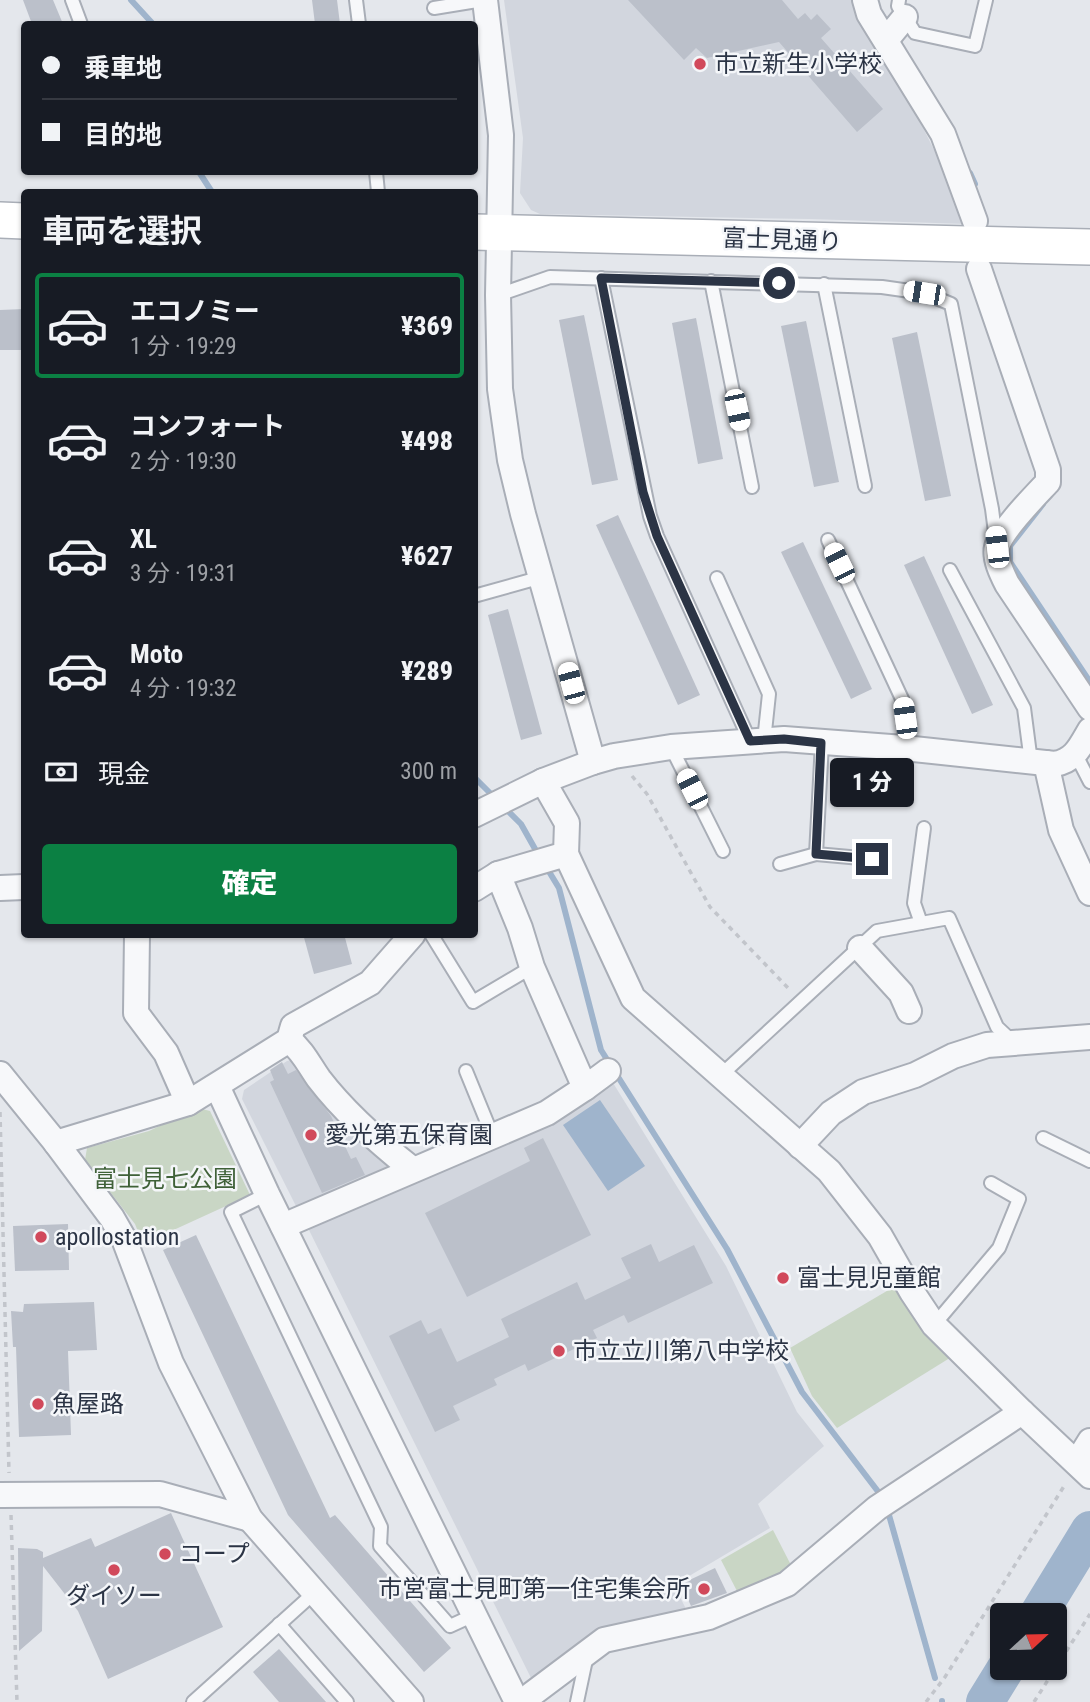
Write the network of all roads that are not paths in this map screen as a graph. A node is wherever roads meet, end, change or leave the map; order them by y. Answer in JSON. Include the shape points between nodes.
{"nodes":[{"id":1,"x":72,"y":0,"type":"edge"},
{"id":2,"x":356,"y":0,"type":"edge"},
{"id":3,"x":484,"y":0,"type":"edge"},
{"id":4,"x":865,"y":0,"type":"edge"},
{"id":5,"x":986,"y":0,"type":"edge"},
{"id":6,"x":434,"y":8,"type":"dead end"},
{"id":7,"x":902,"y":8,"type":"edge"},
{"id":8,"x":80,"y":21,"type":"edge"},
{"id":9,"x":359,"y":21,"type":"edge"},
{"id":10,"x":886,"y":40,"type":"junction"},
{"id":11,"x":0,"y":220,"type":"edge"},
{"id":12,"x":21,"y":221,"type":"edge"},
{"id":13,"x":975,"y":221,"type":"dead end"},
{"id":14,"x":487,"y":233,"type":"edge"},
{"id":15,"x":1090,"y":247,"type":"edge"},
{"id":16,"x":979,"y":270,"type":"dead end"},
{"id":17,"x":601,"y":278,"type":"junction"},
{"id":18,"x":711,"y":281,"type":"junction"},
{"id":19,"x":824,"y":284,"type":"junction"},
{"id":20,"x":498,"y":295,"type":"junction"},
{"id":21,"x":865,"y":486,"type":"dead end"},
{"id":22,"x":752,"y":487,"type":"dead end"},
{"id":23,"x":828,"y":540,"type":"dead end"},
{"id":24,"x":997,"y":547,"type":"junction"},
{"id":25,"x":950,"y":570,"type":"dead end"},
{"id":26,"x":542,"y":577,"type":"junction"},
{"id":27,"x":717,"y":578,"type":"dead end"},
{"id":28,"x":478,"y":595,"type":"edge"},
{"id":29,"x":1090,"y":708,"type":"edge"},
{"id":30,"x":1090,"y":730,"type":"edge"},
{"id":31,"x":757,"y":741,"type":"junction"},
{"id":32,"x":821,"y":743,"type":"junction"},
{"id":33,"x":671,"y":747,"type":"junction"},
{"id":34,"x":904,"y":748,"type":"junction"},
{"id":35,"x":1076,"y":755,"type":"junction"},
{"id":36,"x":603,"y":759,"type":"junction"},
{"id":37,"x":1039,"y":762,"type":"junction"},
{"id":38,"x":544,"y":781,"type":"junction"},
{"id":39,"x":1090,"y":782,"type":"edge"},
{"id":40,"x":491,"y":806,"type":"edge"},
{"id":41,"x":924,"y":828,"type":"dead end"},
{"id":42,"x":723,"y":850,"type":"dead end"},
{"id":43,"x":816,"y":854,"type":"junction"},
{"id":44,"x":550,"y":858,"type":"junction"},
{"id":45,"x":872,"y":859,"type":"dead end"},
{"id":46,"x":780,"y":864,"type":"dead end"},
{"id":47,"x":498,"y":874,"type":"junction"},
{"id":48,"x":478,"y":886,"type":"edge"},
{"id":49,"x":21,"y":887,"type":"edge"},
{"id":50,"x":0,"y":888,"type":"edge"},
{"id":51,"x":1090,"y":893,"type":"edge"},
{"id":52,"x":921,"y":923,"type":"junction"},
{"id":53,"x":137,"y":938,"type":"edge"},
{"id":54,"x":409,"y":938,"type":"edge"},
{"id":55,"x":433,"y":938,"type":"edge"},
{"id":56,"x":860,"y":948,"type":"junction"},
{"id":57,"x":532,"y":967,"type":"junction"},
{"id":58,"x":909,"y":1011,"type":"dead end"},
{"id":59,"x":1090,"y":1037,"type":"edge"},
{"id":60,"x":289,"y":1040,"type":"junction"},
{"id":61,"x":1013,"y":1042,"type":"junction"},
{"id":62,"x":466,"y":1071,"type":"dead end"},
{"id":63,"x":608,"y":1071,"type":"dead end"},
{"id":64,"x":0,"y":1074,"type":"edge"},
{"id":65,"x":720,"y":1076,"type":"junction"},
{"id":66,"x":217,"y":1086,"type":"junction"},
{"id":67,"x":585,"y":1088,"type":"junction"},
{"id":68,"x":188,"y":1103,"type":"junction"},
{"id":69,"x":492,"y":1137,"type":"junction"},
{"id":70,"x":1043,"y":1138,"type":"dead end"},
{"id":71,"x":56,"y":1143,"type":"junction"},
{"id":72,"x":800,"y":1146,"type":"junction"},
{"id":73,"x":1090,"y":1160,"type":"edge"},
{"id":74,"x":412,"y":1169,"type":"junction"},
{"id":75,"x":992,"y":1183,"type":"dead end"},
{"id":76,"x":267,"y":1194,"type":"junction"},
{"id":77,"x":283,"y":1226,"type":"junction"},
{"id":78,"x":934,"y":1325,"type":"junction"},
{"id":79,"x":1022,"y":1412,"type":"junction"},
{"id":80,"x":1090,"y":1441,"type":"edge"},
{"id":81,"x":1083,"y":1469,"type":"edge"},
{"id":82,"x":5,"y":1495,"type":"edge"},
{"id":83,"x":250,"y":1519,"type":"junction"},
{"id":84,"x":314,"y":1593,"type":"junction"},
{"id":85,"x":474,"y":1615,"type":"junction"},
{"id":86,"x":279,"y":1625,"type":"junction"},
{"id":87,"x":587,"y":1651,"type":"junction"},
{"id":88,"x":193,"y":1702,"type":"edge"},
{"id":89,"x":347,"y":1702,"type":"edge"},
{"id":90,"x":411,"y":1702,"type":"edge"},
{"id":91,"x":517,"y":1702,"type":"edge"},
{"id":92,"x":524,"y":1702,"type":"edge"},
{"id":93,"x":577,"y":1702,"type":"edge"}],
"edges":[{"from":1,"to":8,"type":"lane"},
{"from":2,"to":9,"type":"lane"},
{"from":3,"to":6,"type":"lane"},
{"from":3,"to":14,"type":"street","via":[[501,135]]},
{"from":4,"to":10,"type":"street"},
{"from":5,"to":7,"type":"lane","via":[[975,46],[915,33]]},
{"from":7,"to":10,"type":"street"},
{"from":10,"to":13,"type":"street","via":[[943,135]]},
{"from":11,"to":12,"type":"street"},
{"from":14,"to":15,"type":"street","name":"富士見通り"},
{"from":14,"to":20,"type":"street"},
{"from":16,"to":24,"type":"street","via":[[1048,470],[1048,482]]},
{"from":17,"to":18,"type":"lane"},
{"from":17,"to":20,"type":"lane","via":[[550,277]]},
{"from":17,"to":31,"type":"lane","via":[[650,516]]},
{"from":18,"to":19,"type":"lane"},
{"from":18,"to":22,"type":"lane"},
{"from":19,"to":21,"type":"lane"},
{"from":19,"to":24,"type":"lane","via":[[882,286],[924,293],[951,304]]},
{"from":20,"to":26,"type":"street","via":[[500,388],[510,460]]},
{"from":23,"to":34,"type":"lane","via":[[902,699]]},
{"from":24,"to":29,"type":"street","via":[[1007,584]]},
{"from":25,"to":37,"type":"lane","via":[[1024,708]]},
{"from":26,"to":28,"type":"lane"},
{"from":26,"to":36,"type":"street"},
{"from":27,"to":31,"type":"lane","via":[[769,694]]},
{"from":30,"to":35,"type":"street"},
{"from":31,"to":32,"type":"street"},
{"from":31,"to":33,"type":"street"},
{"from":32,"to":34,"type":"street"},
{"from":32,"to":43,"type":"lane"},
{"from":33,"to":36,"type":"street"},
{"from":33,"to":42,"type":"lane"},
{"from":34,"to":37,"type":"street"},
{"from":35,"to":37,"type":"street","via":[[1065,762]]},
{"from":35,"to":39,"type":"lane"},
{"from":36,"to":38,"type":"street"},
{"from":37,"to":51,"type":"street","via":[[1061,830]]},
{"from":38,"to":40,"type":"street"},
{"from":38,"to":44,"type":"street","via":[[568,823]]},
{"from":41,"to":52,"type":"lane","via":[[914,903]]},
{"from":43,"to":45,"type":"lane"},
{"from":43,"to":46,"type":"lane"},
{"from":44,"to":47,"type":"street"},
{"from":44,"to":65,"type":"street","via":[[633,998]]},
{"from":47,"to":48,"type":"street"},
{"from":47,"to":57,"type":"street"},
{"from":49,"to":50,"type":"street"},
{"from":52,"to":56,"type":"lane","via":[[877,931]]},
{"from":52,"to":61,"type":"lane","via":[[949,918],[997,1027]]},
{"from":53,"to":68,"type":"street","via":[[136,1013],[166,1053]]},
{"from":54,"to":60,"type":"street","via":[[370,983],[293,1026]]},
{"from":55,"to":57,"type":"lane","via":[[473,1002]]},
{"from":56,"to":58,"type":"street","via":[[901,993]]},
{"from":56,"to":65,"type":"lane"},
{"from":57,"to":67,"type":"street"},
{"from":59,"to":61,"type":"street"},
{"from":60,"to":66,"type":"street"},
{"from":60,"to":74,"type":"street","via":[[354,1118]]},
{"from":61,"to":72,"type":"street","via":[[986,1045],[863,1092],[831,1113]]},
{"from":62,"to":69,"type":"lane"},
{"from":63,"to":67,"type":"street"},
{"from":64,"to":71,"type":"street"},
{"from":65,"to":72,"type":"street"},
{"from":66,"to":68,"type":"street"},
{"from":66,"to":76,"type":"street"},
{"from":67,"to":69,"type":"street","via":[[547,1113]]},
{"from":68,"to":71,"type":"street"},
{"from":69,"to":74,"type":"street"},
{"from":70,"to":73,"type":"lane"},
{"from":71,"to":83,"type":"street","via":[[124,1239],[171,1363]]},
{"from":72,"to":78,"type":"street","via":[[829,1171],[880,1236]]},
{"from":74,"to":77,"type":"street"},
{"from":75,"to":78,"type":"lane","via":[[1020,1199],[999,1248]]},
{"from":76,"to":77,"type":"street"},
{"from":76,"to":85,"type":"lane","via":[[231,1212],[381,1527],[380,1546],[450,1626]]},
{"from":77,"to":85,"type":"street"},
{"from":78,"to":79,"type":"street"},
{"from":79,"to":81,"type":"street"},
{"from":79,"to":87,"type":"street","via":[[885,1503],[787,1584],[709,1617],[604,1640]]},
{"from":80,"to":81,"type":"street"},
{"from":82,"to":83,"type":"street","via":[[160,1494]]},
{"from":83,"to":84,"type":"street"},
{"from":84,"to":86,"type":"lane"},
{"from":84,"to":90,"type":"street"},
{"from":85,"to":91,"type":"street"},
{"from":86,"to":88,"type":"lane"},
{"from":86,"to":89,"type":"lane"},
{"from":87,"to":92,"type":"street"},
{"from":87,"to":93,"type":"lane"}]}
